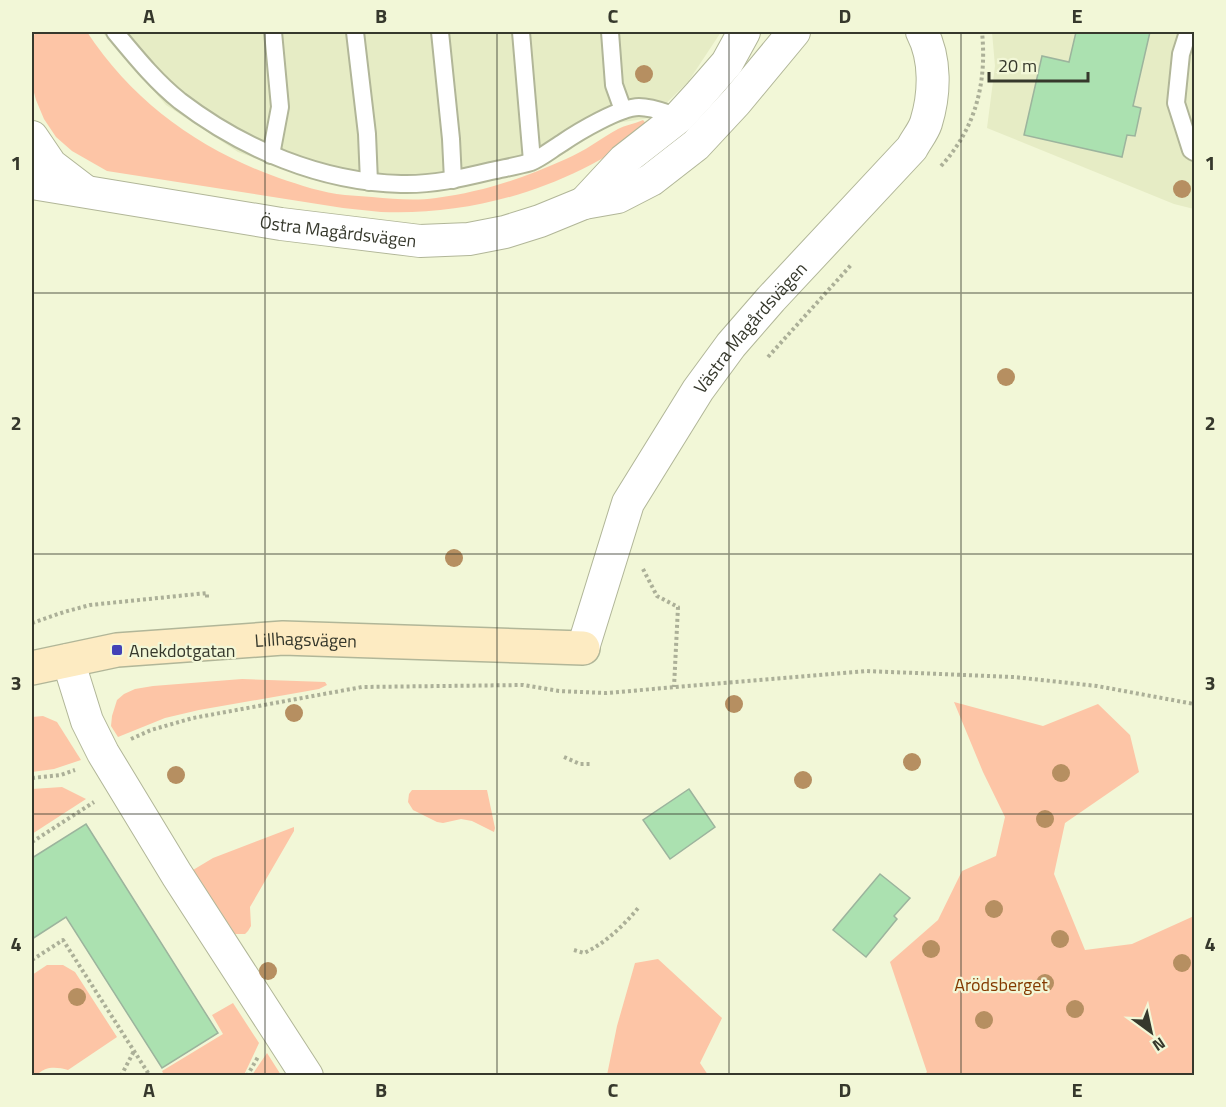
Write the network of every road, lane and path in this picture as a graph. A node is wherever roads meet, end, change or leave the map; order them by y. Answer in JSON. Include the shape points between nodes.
{"nodes":[{"id":1,"x":115,"y":32,"type":"edge"},
{"id":2,"x":273,"y":32,"type":"edge"},
{"id":3,"x":356,"y":32,"type":"edge"},
{"id":4,"x":440,"y":32,"type":"edge"},
{"id":5,"x":521,"y":32,"type":"edge"},
{"id":6,"x":610,"y":32,"type":"edge"},
{"id":7,"x":744,"y":32,"type":"edge"},
{"id":8,"x":794,"y":32,"type":"edge"},
{"id":9,"x":922,"y":32,"type":"edge"},
{"id":10,"x":982,"y":32,"type":"edge"},
{"id":11,"x":1188,"y":32,"type":"edge"},
{"id":12,"x":623,"y":110,"type":"junction"},
{"id":13,"x":679,"y":117,"type":"junction"},
{"id":14,"x":32,"y":137,"type":"edge"},
{"id":15,"x":1194,"y":152,"type":"edge"},
{"id":16,"x":271,"y":154,"type":"junction"},
{"id":17,"x":532,"y":161,"type":"junction"},
{"id":18,"x":937,"y":171,"type":"dead end"},
{"id":19,"x":453,"y":180,"type":"junction"},
{"id":20,"x":369,"y":182,"type":"junction"},
{"id":21,"x":33,"y":184,"type":"edge"},
{"id":22,"x":88,"y":193,"type":"junction"},
{"id":23,"x":584,"y":203,"type":"junction"},
{"id":24,"x":854,"y":262,"type":"dead end"},
{"id":25,"x":761,"y":364,"type":"dead end"},
{"id":26,"x":641,"y":560,"type":"dead end"},
{"id":27,"x":207,"y":598,"type":"dead end"},
{"id":28,"x":111,"y":603,"type":"junction"},
{"id":29,"x":111,"y":609,"type":"dead end"},
{"id":30,"x":32,"y":623,"type":"edge"},
{"id":31,"x":583,"y":648,"type":"joint"},
{"id":32,"x":68,"y":660,"type":"junction"},
{"id":33,"x":32,"y":668,"type":"edge"},
{"id":34,"x":674,"y":687,"type":"junction"},
{"id":35,"x":1194,"y":704,"type":"edge"},
{"id":36,"x":104,"y":753,"type":"junction"},
{"id":37,"x":564,"y":757,"type":"dead end"},
{"id":38,"x":591,"y":764,"type":"dead end"},
{"id":39,"x":32,"y":778,"type":"edge"},
{"id":40,"x":85,"y":808,"type":"dead end"},
{"id":41,"x":32,"y":842,"type":"edge"},
{"id":42,"x":639,"y":907,"type":"dead end"},
{"id":43,"x":574,"y":950,"type":"dead end"},
{"id":44,"x":32,"y":960,"type":"edge"},
{"id":45,"x":134,"y":1050,"type":"junction"},
{"id":46,"x":121,"y":1076,"type":"edge"},
{"id":47,"x":150,"y":1076,"type":"edge"},
{"id":48,"x":307,"y":1076,"type":"edge"}],
"edges":[{"from":1,"to":16,"type":"lane","via":[[179,100],[231,135]]},
{"from":2,"to":16,"type":"lane","via":[[280,107]]},
{"from":3,"to":20,"type":"lane"},
{"from":4,"to":19,"type":"lane"},
{"from":5,"to":17,"type":"lane"},
{"from":6,"to":12,"type":"lane","via":[[614,85]]},
{"from":7,"to":13,"type":"street","name":"Östra Magårdsvägen","via":[[727,63]]},
{"from":8,"to":23,"type":"street","name":"Östra Magårdsvägen","via":[[696,145],[651,180],[618,197]]},
{"from":9,"to":31,"type":"street","name":"Västra Magårdsvägen","via":[[932,63],[925,125],[912,148],[771,299],[698,390],[628,503]]},
{"from":10,"to":18,"type":"path","via":[[983,70],[975,114]]},
{"from":11,"to":15,"type":"lane","via":[[1180,54],[1176,103]]},
{"from":12,"to":13,"type":"lane","via":[[651,108]]},
{"from":12,"to":17,"type":"lane"},
{"from":13,"to":23,"type":"street","name":"Östra Magårdsvägen","via":[[624,160]]},
{"from":14,"to":22,"type":"street","name":"Östra Magårdsvägen","via":[[51,165]]},
{"from":16,"to":20,"type":"lane","via":[[325,174]]},
{"from":17,"to":19,"type":"lane"},
{"from":19,"to":20,"type":"lane"},
{"from":21,"to":22,"type":"street","name":"Östra Magårdsvägen"},
{"from":22,"to":23,"type":"street","name":"Östra Magårdsvägen","via":[[281,224],[420,241],[469,239],[505,232]]},
{"from":24,"to":25,"type":"path"},
{"from":26,"to":34,"type":"path","via":[[657,596],[678,607]]},
{"from":27,"to":28,"type":"path","via":[[207,593]]},
{"from":28,"to":29,"type":"path"},
{"from":28,"to":30,"type":"path","via":[[90,605]]},
{"from":31,"to":32,"type":"main road","name":"Lillhagsvägen","via":[[283,638],[117,650]]},
{"from":32,"to":33,"type":"main road","name":"Lillhagsvägen"},
{"from":32,"to":36,"type":"street","via":[[87,721]]},
{"from":34,"to":35,"type":"path","via":[[866,671],[1014,677],[1097,686]]},
{"from":34,"to":36,"type":"path","via":[[606,693],[523,685],[362,687],[193,718],[151,730]]},
{"from":36,"to":39,"type":"path","via":[[71,772]]},
{"from":36,"to":48,"type":"street","via":[[177,875]]},
{"from":37,"to":38,"type":"path"},
{"from":40,"to":41,"type":"path"},
{"from":42,"to":43,"type":"path","via":[[596,948],[584,953]]},
{"from":44,"to":45,"type":"path","via":[[63,940]]},
{"from":45,"to":46,"type":"path"},
{"from":45,"to":47,"type":"path"}]}
